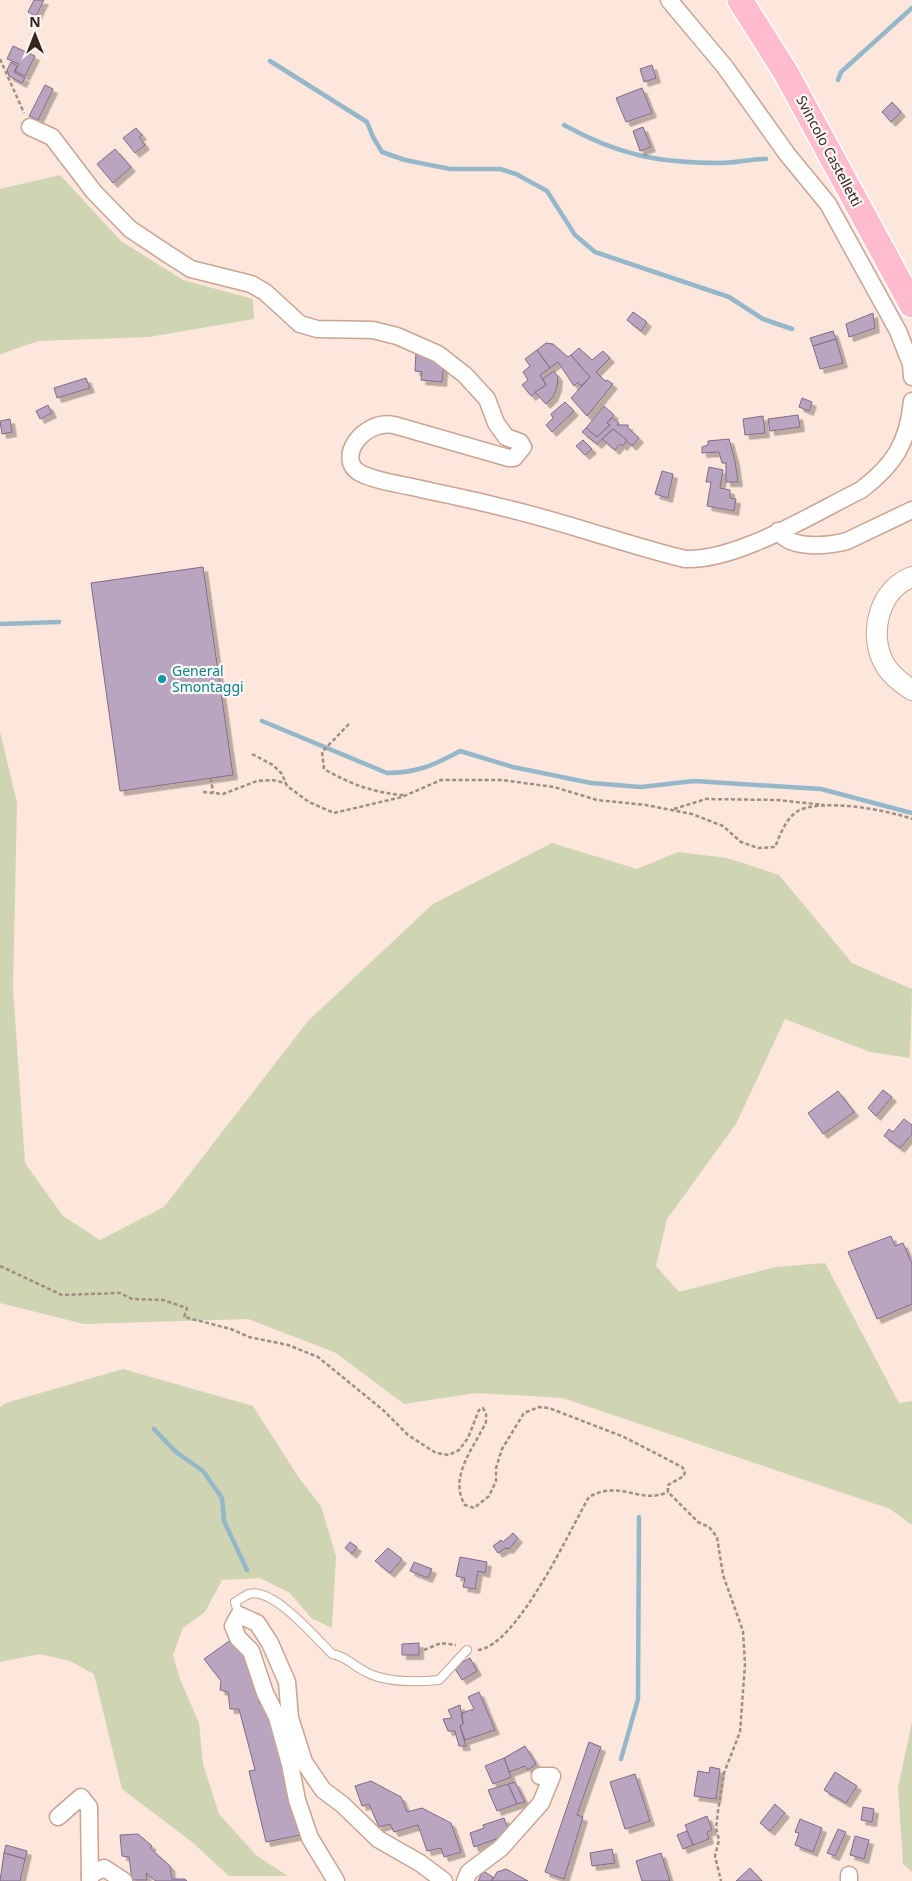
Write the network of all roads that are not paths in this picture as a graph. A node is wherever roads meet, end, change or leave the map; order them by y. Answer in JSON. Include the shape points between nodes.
{"nodes":[{"id":1,"x":669,"y":0,"type":"edge"},
{"id":2,"x":740,"y":0,"type":"edge"},
{"id":3,"x":30,"y":127,"type":"road end"},
{"id":4,"x":912,"y":305,"type":"edge"},
{"id":5,"x":912,"y":377,"type":"edge"},
{"id":6,"x":912,"y":401,"type":"edge"},
{"id":7,"x":912,"y":510,"type":"edge"},
{"id":8,"x":778,"y":531,"type":"junction"},
{"id":9,"x":912,"y":577,"type":"edge"},
{"id":10,"x":912,"y":690,"type":"edge"},
{"id":11,"x":240,"y":1615,"type":"junction"},
{"id":12,"x":467,"y":1650,"type":"road end"},
{"id":13,"x":540,"y":1776,"type":"dead end"},
{"id":14,"x":58,"y":1817,"type":"dead end"},
{"id":15,"x":90,"y":1878,"type":"edge"},
{"id":16,"x":124,"y":1881,"type":"edge"},
{"id":17,"x":336,"y":1881,"type":"edge"},
{"id":18,"x":444,"y":1881,"type":"edge"},
{"id":19,"x":465,"y":1881,"type":"edge"}],
"edges":[{"from":1,"to":5,"type":"street","via":[[725,67],[786,154],[828,204],[898,331]]},
{"from":2,"to":4,"type":"main road","name":"Svincolo Castelletti","via":[[769,43]]},
{"from":3,"to":8,"type":"street","via":[[52,137],[94,192],[130,229],[191,269],[251,284],[265,292],[300,324],[317,329],[373,330],[397,336],[438,354],[465,375],[487,399],[496,423],[506,437],[520,442],[522,447],[514,458],[509,458],[394,426],[380,425],[367,430],[354,443],[352,458],[359,472],[381,480],[507,508],[685,560],[702,560],[735,551]]},
{"from":6,"to":8,"type":"street","via":[[908,428],[889,467],[861,490]]},
{"from":7,"to":8,"type":"street","via":[[836,544],[792,542]]},
{"from":9,"to":10,"type":"street","via":[[893,590],[882,607],[876,626],[877,645],[884,664],[896,679]]},
{"from":11,"to":12,"type":"lane","via":[[235,1602],[250,1594],[280,1603],[332,1654],[343,1656],[376,1677],[439,1680]]},
{"from":11,"to":17,"type":"street","via":[[233,1626],[238,1638],[251,1651],[277,1717],[297,1800],[310,1838]]},
{"from":11,"to":18,"type":"street","via":[[257,1624],[270,1643],[287,1682],[290,1718],[304,1762],[323,1790],[378,1839]]},
{"from":13,"to":19,"type":"street","via":[[552,1776],[541,1803],[501,1848],[469,1872]]},
{"from":14,"to":15,"type":"street","via":[[81,1797],[89,1807]]},
{"from":15,"to":16,"type":"street","via":[[104,1868]]}]}
